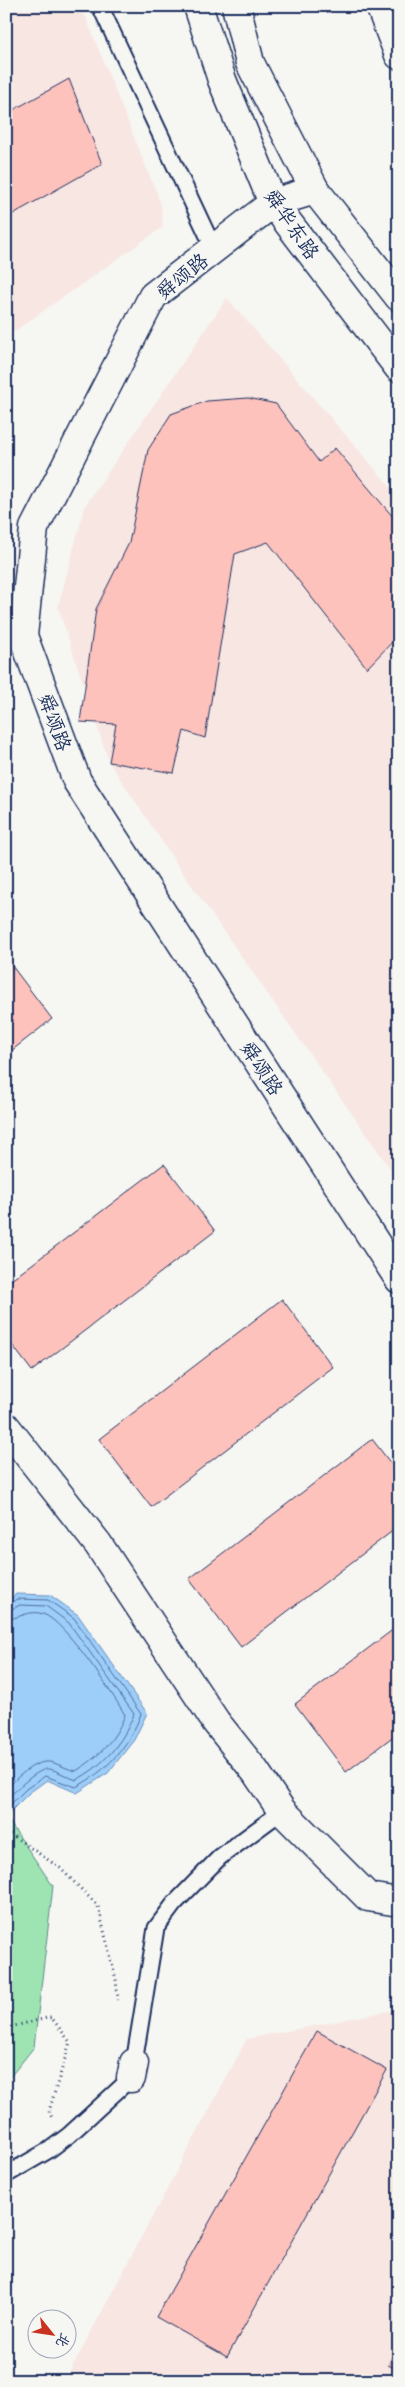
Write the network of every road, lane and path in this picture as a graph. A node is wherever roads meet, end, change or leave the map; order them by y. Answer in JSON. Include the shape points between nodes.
{"nodes":[{"id":1,"x":100,"y":6,"type":"edge"},
{"id":2,"x":198,"y":6,"type":"edge"},
{"id":3,"x":236,"y":6,"type":"edge"},
{"id":4,"x":380,"y":6,"type":"edge"},
{"id":5,"x":399,"y":55,"type":"edge"},
{"id":6,"x":315,"y":190,"type":"junction"},
{"id":7,"x":273,"y":203,"type":"junction"},
{"id":8,"x":214,"y":249,"type":"junction"},
{"id":9,"x":399,"y":298,"type":"edge"},
{"id":10,"x":399,"y":368,"type":"edge"},
{"id":11,"x":399,"y":1279,"type":"edge"},
{"id":12,"x":6,"y":1427,"type":"edge"},
{"id":13,"x":282,"y":1811,"type":"junction"},
{"id":14,"x":6,"y":1831,"type":"edge"},
{"id":15,"x":399,"y":1902,"type":"edge"},
{"id":16,"x":118,"y":2002,"type":"dead end"},
{"id":17,"x":6,"y":2028,"type":"edge"},
{"id":18,"x":73,"y":2131,"type":"junction"},
{"id":19,"x":6,"y":2175,"type":"edge"}],
"edges":[{"from":1,"to":8,"type":"lane"},
{"from":2,"to":7,"type":"street","name":"舜华东路","via":[[222,80]]},
{"from":3,"to":6,"type":"street","name":"舜华东路","via":[[250,63]]},
{"from":4,"to":5,"type":"street"},
{"from":6,"to":7,"type":"street","name":"舜颂路"},
{"from":6,"to":9,"type":"street","name":"舜华东路"},
{"from":7,"to":8,"type":"street","name":"舜颂路"},
{"from":7,"to":10,"type":"street","name":"舜华东路"},
{"from":8,"to":11,"type":"street","name":"舜颂路","via":[[153,296],[34,528],[24,636],[77,781]]},
{"from":12,"to":13,"type":"street","via":[[98,1544],[216,1722],[255,1770]]},
{"from":13,"to":15,"type":"street","via":[[368,1897]]},
{"from":13,"to":18,"type":"lane","via":[[220,1857],[174,1904],[156,1928],[132,2070]]},
{"from":14,"to":16,"type":"path","via":[[60,1868],[98,1906],[116,1980]]},
{"from":17,"to":18,"type":"path","via":[[52,2017],[70,2042],[49,2111],[55,2126]]},
{"from":18,"to":19,"type":"lane","via":[[49,2150]]}]}
